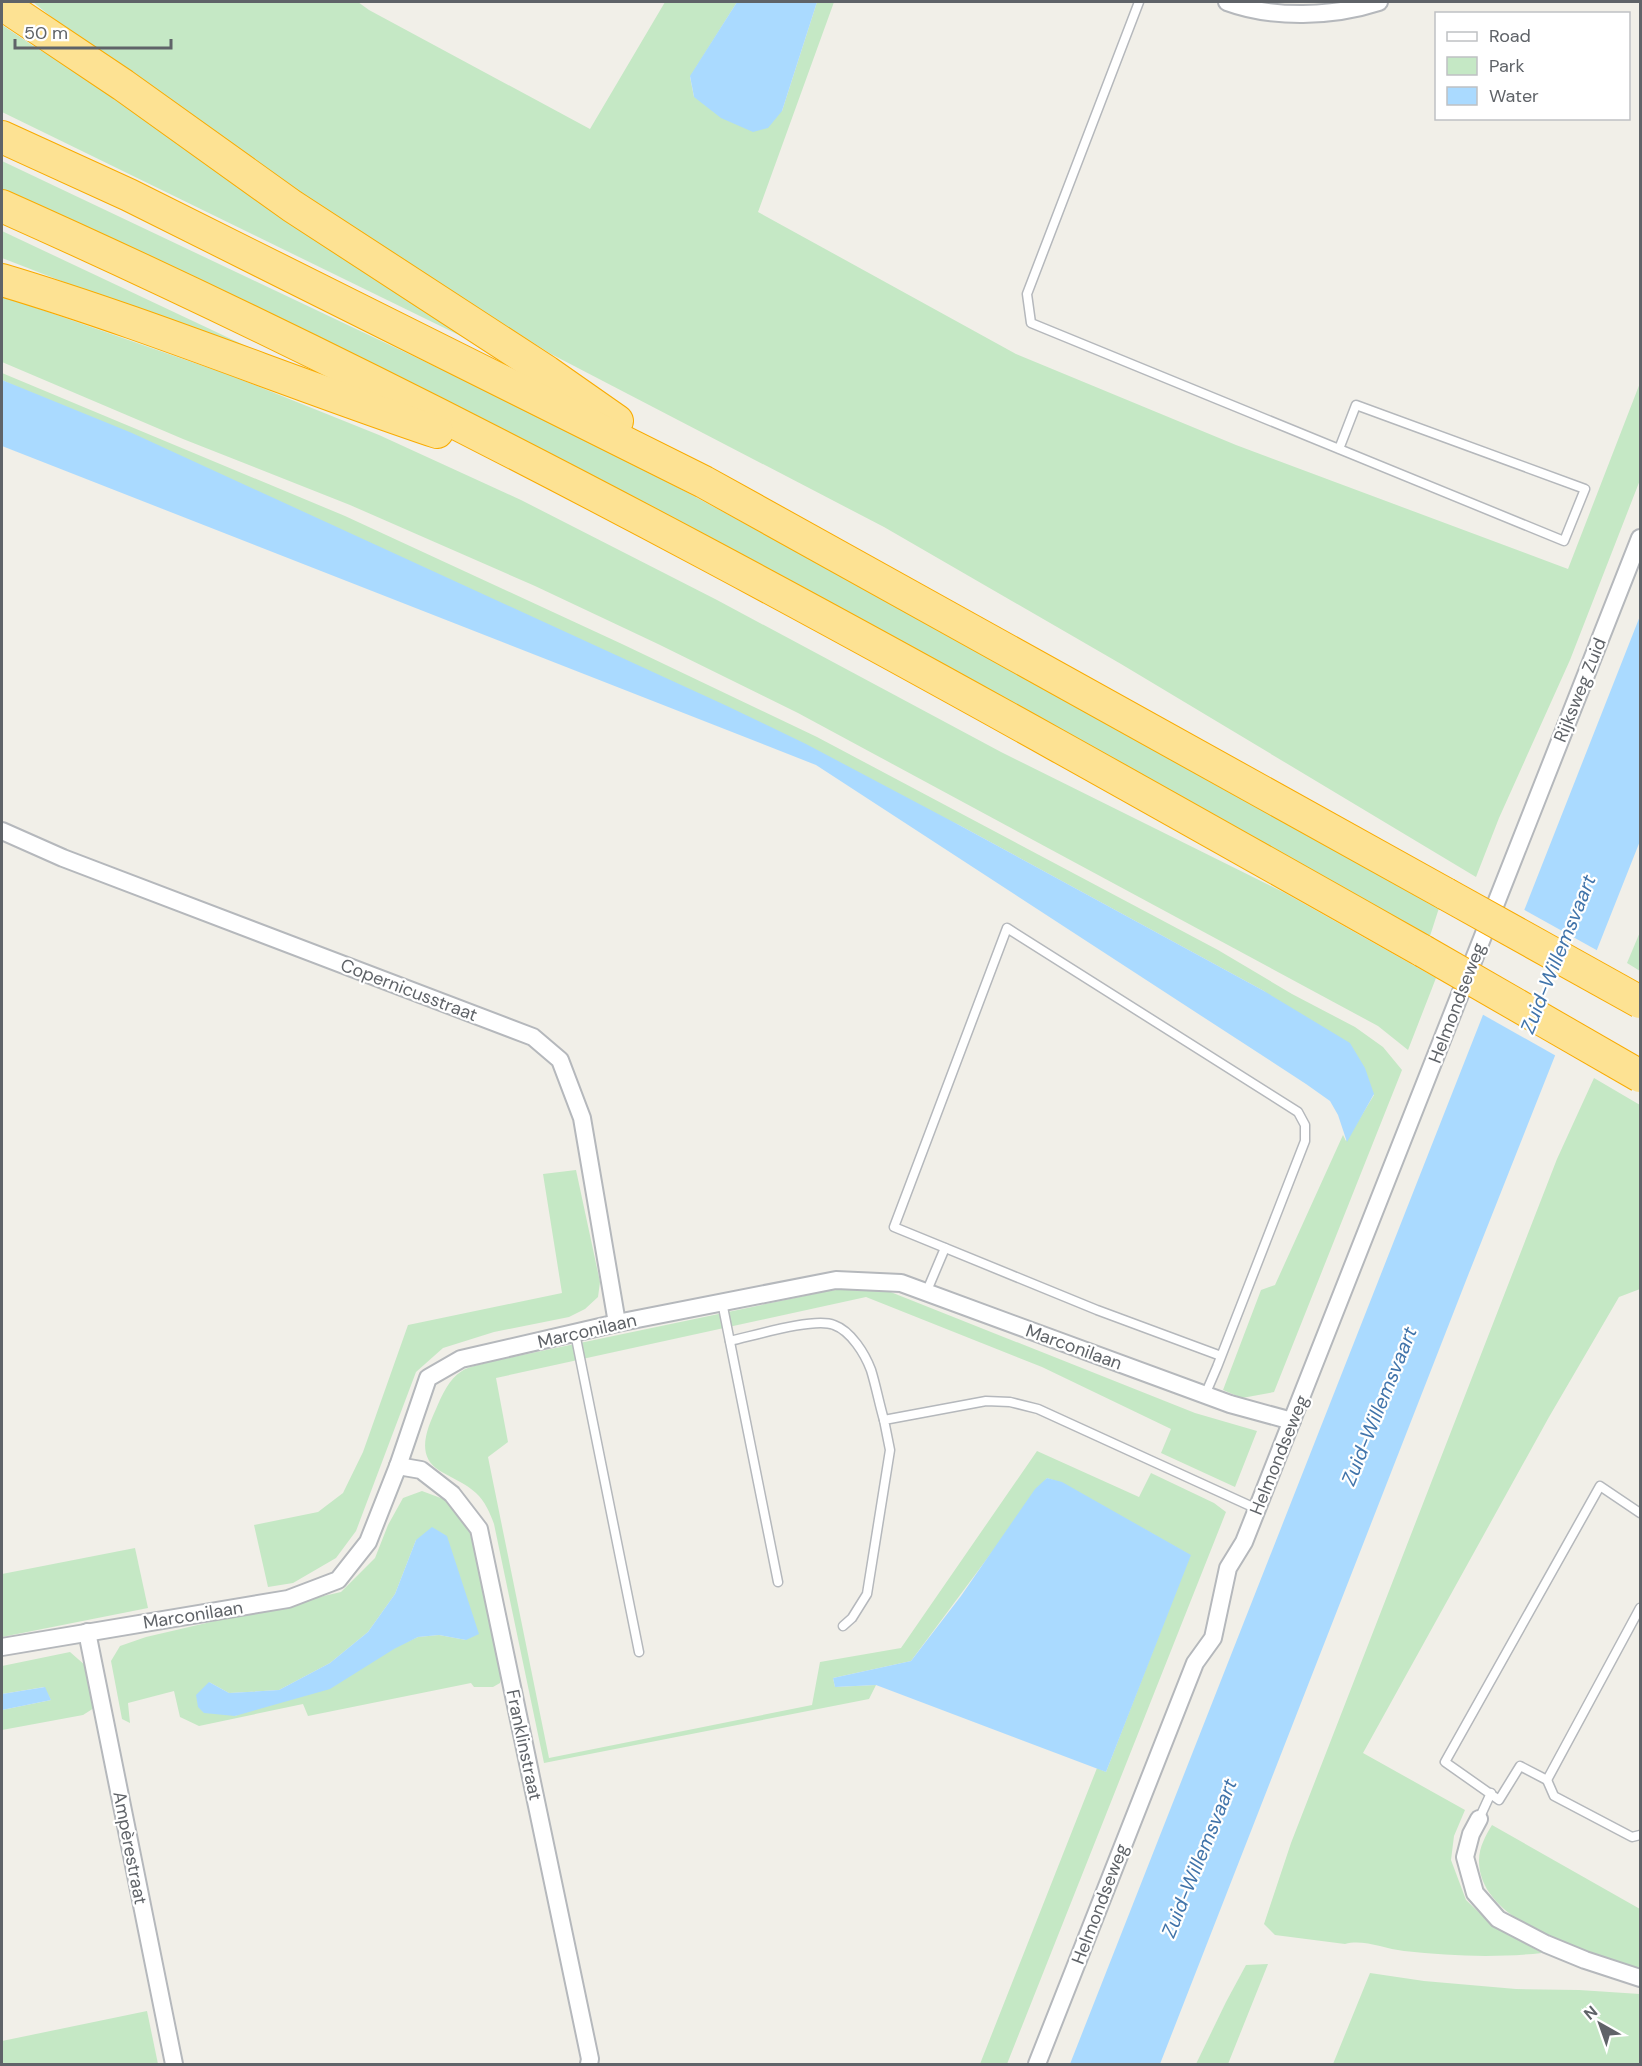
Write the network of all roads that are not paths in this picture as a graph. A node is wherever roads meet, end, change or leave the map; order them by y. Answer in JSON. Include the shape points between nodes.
{"nodes":[{"id":1,"x":1139,"y":2,"type":"edge"},
{"id":2,"x":1227,"y":2,"type":"edge"},
{"id":3,"x":1379,"y":2,"type":"edge"},
{"id":4,"x":2,"y":4,"type":"edge"},
{"id":5,"x":2,"y":137,"type":"edge"},
{"id":6,"x":2,"y":206,"type":"edge"},
{"id":7,"x":2,"y":279,"type":"edge"},
{"id":8,"x":1339,"y":449,"type":"junction"},
{"id":9,"x":535,"y":464,"type":"junction"},
{"id":10,"x":704,"y":482,"type":"junction"},
{"id":11,"x":1641,"y":538,"type":"edge"},
{"id":12,"x":2,"y":831,"type":"edge"},
{"id":13,"x":1520,"y":842,"type":"joint"},
{"id":14,"x":1641,"y":1002,"type":"edge"},
{"id":15,"x":1641,"y":1076,"type":"edge"},
{"id":16,"x":945,"y":1248,"type":"junction"},
{"id":17,"x":926,"y":1293,"type":"junction"},
{"id":18,"x":722,"y":1302,"type":"junction"},
{"id":19,"x":617,"y":1323,"type":"junction"},
{"id":20,"x":575,"y":1333,"type":"junction"},
{"id":21,"x":730,"y":1341,"type":"junction"},
{"id":22,"x":1221,"y":1356,"type":"junction"},
{"id":23,"x":1206,"y":1395,"type":"junction"},
{"id":24,"x":884,"y":1419,"type":"junction"},
{"id":25,"x":1292,"y":1421,"type":"junction"},
{"id":26,"x":398,"y":1467,"type":"junction"},
{"id":27,"x":1257,"y":1509,"type":"junction"},
{"id":28,"x":1641,"y":1513,"type":"edge"},
{"id":29,"x":778,"y":1582,"type":"dead end"},
{"id":30,"x":1641,"y":1608,"type":"edge"},
{"id":31,"x":843,"y":1626,"type":"dead end"},
{"id":32,"x":87,"y":1632,"type":"junction"},
{"id":33,"x":2,"y":1647,"type":"edge"},
{"id":34,"x":639,"y":1652,"type":"dead end"},
{"id":35,"x":1547,"y":1780,"type":"junction"},
{"id":36,"x":1491,"y":1793,"type":"junction"},
{"id":37,"x":1479,"y":1819,"type":"joint"},
{"id":38,"x":1641,"y":1835,"type":"edge"},
{"id":39,"x":1641,"y":1978,"type":"edge"},
{"id":40,"x":174,"y":2064,"type":"edge"},
{"id":41,"x":589,"y":2064,"type":"edge"},
{"id":42,"x":1037,"y":2064,"type":"edge"}],
"edges":[{"from":1,"to":8,"type":"lane","via":[[1027,294],[1031,323]]},
{"from":2,"to":3,"type":"street","via":[[1246,9],[1314,15]]},
{"from":4,"to":10,"type":"highway","via":[[292,206],[547,372]]},
{"from":5,"to":10,"type":"highway","via":[[129,195]]},
{"from":6,"to":9,"type":"highway","via":[[136,267]]},
{"from":7,"to":9,"type":"highway"},
{"from":8,"to":8,"type":"lane","via":[[1564,542],[1585,489],[1356,405]]},
{"from":9,"to":15,"type":"highway","bridge":true,"via":[[891,653]]},
{"from":10,"to":14,"type":"highway","bridge":true},
{"from":11,"to":13,"type":"street","name":"Rijksweg Zuid"},
{"from":12,"to":19,"type":"street","name":"Copernicusstraat","via":[[63,858],[533,1037],[560,1059],[582,1118]]},
{"from":13,"to":25,"type":"street","name":"Helmondseweg"},
{"from":16,"to":17,"type":"lane"},
{"from":16,"to":22,"type":"lane"},
{"from":16,"to":22,"type":"lane","via":[[894,1227],[1007,928],[1298,1112],[1305,1125],[1305,1142]]},
{"from":17,"to":18,"type":"street","name":"Marconilaan","via":[[901,1283],[836,1280]]},
{"from":17,"to":23,"type":"street","name":"Marconilaan"},
{"from":18,"to":19,"type":"street","name":"Marconilaan"},
{"from":18,"to":21,"type":"lane"},
{"from":19,"to":20,"type":"street","name":"Marconilaan"},
{"from":20,"to":26,"type":"street","name":"Marconilaan","via":[[461,1359],[428,1378]]},
{"from":20,"to":34,"type":"lane"},
{"from":21,"to":24,"type":"lane","via":[[800,1325],[832,1323],[848,1334],[862,1352]]},
{"from":21,"to":29,"type":"lane"},
{"from":22,"to":23,"type":"lane"},
{"from":23,"to":25,"type":"street","name":"Marconilaan"},
{"from":24,"to":27,"type":"lane","via":[[986,1401],[1010,1402],[1038,1409]]},
{"from":24,"to":31,"type":"lane","via":[[890,1450],[867,1594]]},
{"from":25,"to":27,"type":"street","name":"Helmondseweg"},
{"from":26,"to":32,"type":"street","name":"Marconilaan","via":[[368,1542],[338,1580],[288,1599]]},
{"from":26,"to":41,"type":"street","name":"Franklinstraat","via":[[421,1470],[452,1494],[479,1529]]},
{"from":27,"to":42,"type":"street","name":"Helmondseweg","via":[[1228,1568],[1213,1638],[1195,1663]]},
{"from":28,"to":36,"type":"lane","via":[[1600,1486],[1445,1762]]},
{"from":30,"to":35,"type":"lane"},
{"from":32,"to":33,"type":"street","name":"Marconilaan"},
{"from":32,"to":40,"type":"street","name":"Ampèrestraat"},
{"from":35,"to":36,"type":"lane","via":[[1520,1767],[1499,1800]]},
{"from":35,"to":38,"type":"lane","via":[[1554,1796],[1632,1837]]},
{"from":36,"to":37,"type":"lane"},
{"from":37,"to":39,"type":"street","via":[[1465,1857],[1475,1893],[1498,1919],[1546,1944]]}]}
